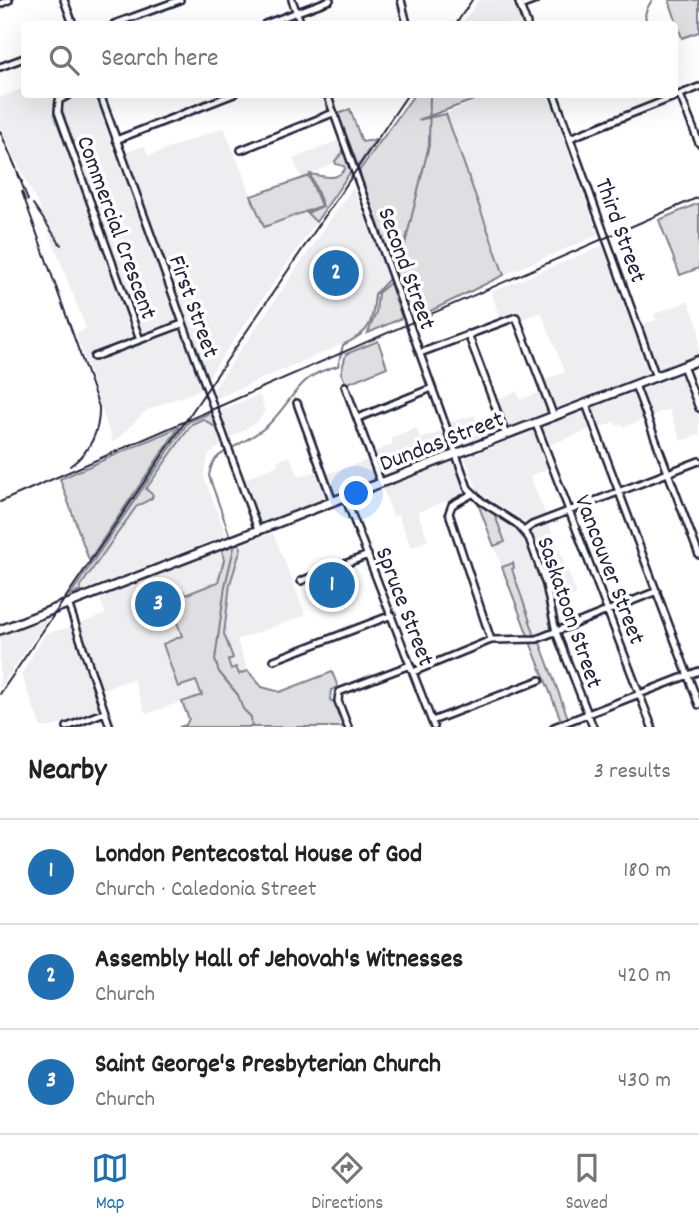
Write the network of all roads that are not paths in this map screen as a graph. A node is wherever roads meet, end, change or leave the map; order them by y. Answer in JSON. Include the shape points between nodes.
{"nodes":[{"id":1,"x":9,"y":0,"type":"edge"},
{"id":2,"x":64,"y":0,"type":"edge"},
{"id":3,"x":180,"y":0,"type":"edge"},
{"id":4,"x":292,"y":0,"type":"edge"},
{"id":5,"x":330,"y":0,"type":"edge"},
{"id":6,"x":401,"y":0,"type":"edge"},
{"id":7,"x":536,"y":0,"type":"edge"},
{"id":8,"x":519,"y":3,"type":"edge"},
{"id":9,"x":0,"y":4,"type":"edge"},
{"id":10,"x":296,"y":13,"type":"junction"},
{"id":11,"x":72,"y":21,"type":"edge"},
{"id":12,"x":122,"y":21,"type":"edge"},
{"id":13,"x":273,"y":21,"type":"edge"},
{"id":14,"x":300,"y":21,"type":"edge"},
{"id":15,"x":406,"y":21,"type":"edge"},
{"id":16,"x":526,"y":21,"type":"edge"},
{"id":17,"x":21,"y":59,"type":"edge"},
{"id":18,"x":0,"y":67,"type":"edge"},
{"id":19,"x":699,"y":87,"type":"edge"},
{"id":20,"x":680,"y":94,"type":"joint"},
{"id":21,"x":63,"y":98,"type":"edge"},
{"id":22,"x":101,"y":98,"type":"edge"},
{"id":23,"x":224,"y":98,"type":"edge"},
{"id":24,"x":328,"y":98,"type":"edge"},
{"id":25,"x":555,"y":98,"type":"edge"},
{"id":26,"x":670,"y":98,"type":"edge"},
{"id":27,"x":333,"y":113,"type":"junction"},
{"id":28,"x":570,"y":138,"type":"junction"},
{"id":29,"x":116,"y":141,"type":"junction"},
{"id":30,"x":699,"y":143,"type":"edge"},
{"id":31,"x":241,"y":150,"type":"dead end"},
{"id":32,"x":182,"y":324,"type":"junction"},
{"id":33,"x":468,"y":334,"type":"junction"},
{"id":34,"x":140,"y":340,"type":"junction"},
{"id":35,"x":420,"y":353,"type":"junction"},
{"id":36,"x":94,"y":357,"type":"dead end"},
{"id":37,"x":699,"y":360,"type":"edge"},
{"id":38,"x":683,"y":366,"type":"junction"},
{"id":39,"x":656,"y":377,"type":"junction"},
{"id":40,"x":635,"y":385,"type":"junction"},
{"id":41,"x":345,"y":386,"type":"dead end"},
{"id":42,"x":432,"y":388,"type":"junction"},
{"id":43,"x":297,"y":403,"type":"dead end"},
{"id":44,"x":586,"y":404,"type":"junction"},
{"id":45,"x":699,"y":408,"type":"edge"},
{"id":46,"x":554,"y":417,"type":"junction"},
{"id":47,"x":358,"y":418,"type":"junction"},
{"id":48,"x":536,"y":424,"type":"junction"},
{"id":49,"x":506,"y":435,"type":"junction"},
{"id":50,"x":456,"y":453,"type":"junction"},
{"id":51,"x":699,"y":461,"type":"edge"},
{"id":52,"x":668,"y":474,"type":"junction"},
{"id":53,"x":381,"y":483,"type":"junction"},
{"id":54,"x":620,"y":492,"type":"junction"},
{"id":55,"x":472,"y":494,"type":"junction"},
{"id":56,"x":345,"y":497,"type":"junction"},
{"id":57,"x":333,"y":502,"type":"junction"},
{"id":58,"x":570,"y":512,"type":"junction"},
{"id":59,"x":258,"y":530,"type":"junction"},
{"id":60,"x":524,"y":531,"type":"junction"},
{"id":61,"x":368,"y":555,"type":"junction"},
{"id":62,"x":699,"y":555,"type":"edge"},
{"id":63,"x":302,"y":581,"type":"dead end"},
{"id":64,"x":657,"y":591,"type":"junction"},
{"id":65,"x":68,"y":603,"type":"junction"},
{"id":66,"x":608,"y":609,"type":"junction"},
{"id":67,"x":392,"y":615,"type":"junction"},
{"id":68,"x":0,"y":630,"type":"edge"},
{"id":69,"x":556,"y":632,"type":"junction"},
{"id":70,"x":491,"y":640,"type":"junction"},
{"id":71,"x":274,"y":660,"type":"dead end"},
{"id":72,"x":410,"y":665,"type":"junction"},
{"id":73,"x":699,"y":671,"type":"edge"},
{"id":74,"x":413,"y":672,"type":"junction"},
{"id":75,"x":688,"y":675,"type":"junction"},
{"id":76,"x":540,"y":680,"type":"dead end"},
{"id":77,"x":640,"y":694,"type":"junction"},
{"id":78,"x":699,"y":705,"type":"edge"},
{"id":79,"x":105,"y":712,"type":"junction"},
{"id":80,"x":588,"y":714,"type":"junction"},
{"id":81,"x":433,"y":724,"type":"edge"},
{"id":82,"x":67,"y":727,"type":"edge"},
{"id":83,"x":110,"y":727,"type":"edge"},
{"id":84,"x":348,"y":727,"type":"edge"},
{"id":85,"x":554,"y":727,"type":"edge"},
{"id":86,"x":593,"y":727,"type":"edge"},
{"id":87,"x":652,"y":727,"type":"edge"}],
"edges":[{"from":1,"to":9,"type":"street"},
{"from":2,"to":11,"type":"street"},
{"from":3,"to":12,"type":"street"},
{"from":4,"to":10,"type":"street"},
{"from":5,"to":10,"type":"street"},
{"from":6,"to":15,"type":"street"},
{"from":7,"to":8,"type":"street"},
{"from":8,"to":16,"type":"street"},
{"from":10,"to":13,"type":"street"},
{"from":10,"to":14,"type":"street"},
{"from":17,"to":18,"type":"street"},
{"from":19,"to":20,"type":"street"},
{"from":20,"to":30,"type":"street"},
{"from":21,"to":34,"type":"street","name":"Commercial Crescent","via":[[58,112]]},
{"from":22,"to":29,"type":"street","name":"First Street"},
{"from":23,"to":29,"type":"street"},
{"from":24,"to":27,"type":"street","name":"Second Street"},
{"from":25,"to":28,"type":"street","name":"Third Street"},
{"from":26,"to":28,"type":"street"},
{"from":27,"to":31,"type":"street"},
{"from":27,"to":35,"type":"street","name":"Second Street"},
{"from":28,"to":39,"type":"street","name":"Third Street"},
{"from":29,"to":32,"type":"street","name":"First Street"},
{"from":32,"to":34,"type":"street"},
{"from":32,"to":59,"type":"street","name":"First Street"},
{"from":33,"to":35,"type":"street"},
{"from":33,"to":46,"type":"street","via":[[516,317]]},
{"from":33,"to":49,"type":"street"},
{"from":34,"to":36,"type":"street"},
{"from":35,"to":42,"type":"street","name":"Second Street"},
{"from":37,"to":38,"type":"main road","name":"Dundas Street"},
{"from":38,"to":39,"type":"main road","name":"Dundas Street"},
{"from":38,"to":45,"type":"street"},
{"from":39,"to":40,"type":"main road","name":"Dundas Street"},
{"from":40,"to":44,"type":"main road","name":"Dundas Street"},
{"from":40,"to":52,"type":"street"},
{"from":41,"to":47,"type":"street"},
{"from":42,"to":47,"type":"street"},
{"from":42,"to":50,"type":"street","name":"Second Street"},
{"from":43,"to":57,"type":"street"},
{"from":44,"to":46,"type":"main road","name":"Dundas Street"},
{"from":44,"to":54,"type":"street"},
{"from":46,"to":48,"type":"main road","name":"Dundas Street"},
{"from":47,"to":53,"type":"street"},
{"from":48,"to":49,"type":"main road","name":"Dundas Street"},
{"from":48,"to":58,"type":"street","name":"Vancouver Street"},
{"from":49,"to":50,"type":"main road","name":"Dundas Street"},
{"from":50,"to":53,"type":"main road","name":"Dundas Street"},
{"from":50,"to":55,"type":"street"},
{"from":51,"to":52,"type":"street"},
{"from":52,"to":54,"type":"street"},
{"from":52,"to":62,"type":"street"},
{"from":53,"to":56,"type":"main road","name":"Dundas Street"},
{"from":54,"to":58,"type":"street"},
{"from":54,"to":64,"type":"street"},
{"from":55,"to":60,"type":"street","name":"Saskatoon Street"},
{"from":55,"to":70,"type":"street","via":[[452,505],[449,513]]},
{"from":56,"to":57,"type":"main road","name":"Dundas Street"},
{"from":56,"to":61,"type":"street","name":"Spruce Street"},
{"from":57,"to":59,"type":"main road","name":"Dundas Street"},
{"from":58,"to":60,"type":"street"},
{"from":58,"to":66,"type":"street","name":"Vancouver Street"},
{"from":59,"to":65,"type":"main road","name":"Dundas Street"},
{"from":60,"to":69,"type":"street","name":"Saskatoon Street","via":[[547,585]]},
{"from":61,"to":63,"type":"street"},
{"from":61,"to":67,"type":"street","name":"Spruce Street"},
{"from":64,"to":66,"type":"street"},
{"from":64,"to":75,"type":"street"},
{"from":65,"to":68,"type":"main road","name":"Dundas Street"},
{"from":65,"to":79,"type":"street"},
{"from":66,"to":69,"type":"street"},
{"from":66,"to":77,"type":"street","name":"Vancouver Street"},
{"from":67,"to":71,"type":"street"},
{"from":67,"to":72,"type":"street","name":"Spruce Street"},
{"from":69,"to":70,"type":"street","via":[[525,641]]},
{"from":69,"to":80,"type":"street","name":"Saskatoon Street"},
{"from":70,"to":74,"type":"street"},
{"from":72,"to":74,"type":"street","name":"Spruce Street"},
{"from":72,"to":84,"type":"street","via":[[339,692]]},
{"from":73,"to":75,"type":"street"},
{"from":74,"to":81,"type":"street","name":"Spruce Street"},
{"from":75,"to":77,"type":"street"},
{"from":75,"to":78,"type":"street"},
{"from":76,"to":81,"type":"street"},
{"from":77,"to":80,"type":"street"},
{"from":77,"to":87,"type":"street","name":"Vancouver Street"},
{"from":79,"to":82,"type":"street"},
{"from":79,"to":83,"type":"street"},
{"from":80,"to":85,"type":"street"},
{"from":80,"to":86,"type":"street","name":"Saskatoon Street"}]}
